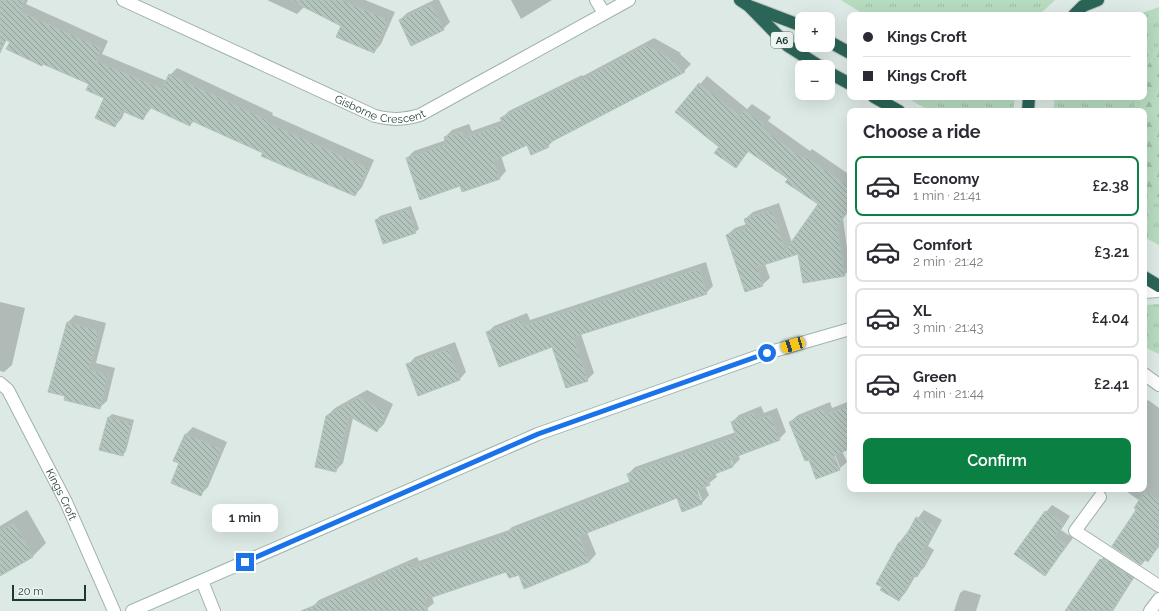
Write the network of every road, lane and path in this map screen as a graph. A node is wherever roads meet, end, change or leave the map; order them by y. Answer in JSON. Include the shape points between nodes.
{"nodes":[{"id":1,"x":124,"y":0,"type":"edge"},
{"id":2,"x":596,"y":0,"type":"edge"},
{"id":3,"x":629,"y":0,"type":"edge"},
{"id":4,"x":1098,"y":0,"type":"edge"},
{"id":5,"x":744,"y":3,"type":"edge"},
{"id":6,"x":1085,"y":3,"type":"edge"},
{"id":7,"x":1077,"y":12,"type":"edge"},
{"id":8,"x":604,"y":13,"type":"junction"},
{"id":9,"x":795,"y":23,"type":"edge"},
{"id":10,"x":835,"y":45,"type":"edge"},
{"id":11,"x":847,"y":52,"type":"edge"},
{"id":12,"x":810,"y":60,"type":"edge"},
{"id":13,"x":835,"y":76,"type":"edge"},
{"id":14,"x":847,"y":82,"type":"edge"},
{"id":15,"x":879,"y":100,"type":"edge"},
{"id":16,"x":894,"y":108,"type":"edge"},
{"id":17,"x":1147,"y":279,"type":"edge"},
{"id":18,"x":1159,"y":286,"type":"edge"},
{"id":19,"x":1159,"y":291,"type":"edge"},
{"id":20,"x":1147,"y":292,"type":"edge"},
{"id":21,"x":847,"y":330,"type":"edge"},
{"id":22,"x":1147,"y":376,"type":"edge"},
{"id":23,"x":0,"y":383,"type":"edge"},
{"id":24,"x":1159,"y":385,"type":"edge"},
{"id":25,"x":1100,"y":497,"type":"dead end"},
{"id":26,"x":202,"y":581,"type":"junction"},
{"id":27,"x":1159,"y":586,"type":"edge"},
{"id":28,"x":1159,"y":599,"type":"edge"},
{"id":29,"x":114,"y":611,"type":"edge"},
{"id":30,"x":132,"y":611,"type":"edge"},
{"id":31,"x":214,"y":611,"type":"edge"},
{"id":32,"x":1150,"y":611,"type":"edge"}],
"edges":[{"from":1,"to":8,"type":"street","name":"Gisborne Crescent","via":[[375,116],[391,120],[402,120],[420,114]]},
{"from":2,"to":8,"type":"street"},
{"from":3,"to":8,"type":"street","name":"Gisborne Crescent"},
{"from":4,"to":6,"type":"highway"},
{"from":5,"to":9,"type":"highway","number":"A6"},
{"from":5,"to":12,"type":"highway","number":"A6","via":[[788,46]]},
{"from":6,"to":7,"type":"highway"},
{"from":10,"to":11,"type":"highway"},
{"from":13,"to":14,"type":"highway"},
{"from":15,"to":16,"type":"highway"},
{"from":17,"to":18,"type":"highway"},
{"from":19,"to":20,"type":"street"},
{"from":21,"to":26,"type":"street","via":[[767,353],[538,434]]},
{"from":22,"to":24,"type":"street"},
{"from":23,"to":29,"type":"street","name":"Kings Croft","via":[[8,390],[66,502]]},
{"from":25,"to":27,"type":"street","via":[[1075,531]]},
{"from":26,"to":30,"type":"street"},
{"from":26,"to":31,"type":"street"},
{"from":28,"to":32,"type":"street"}]}
